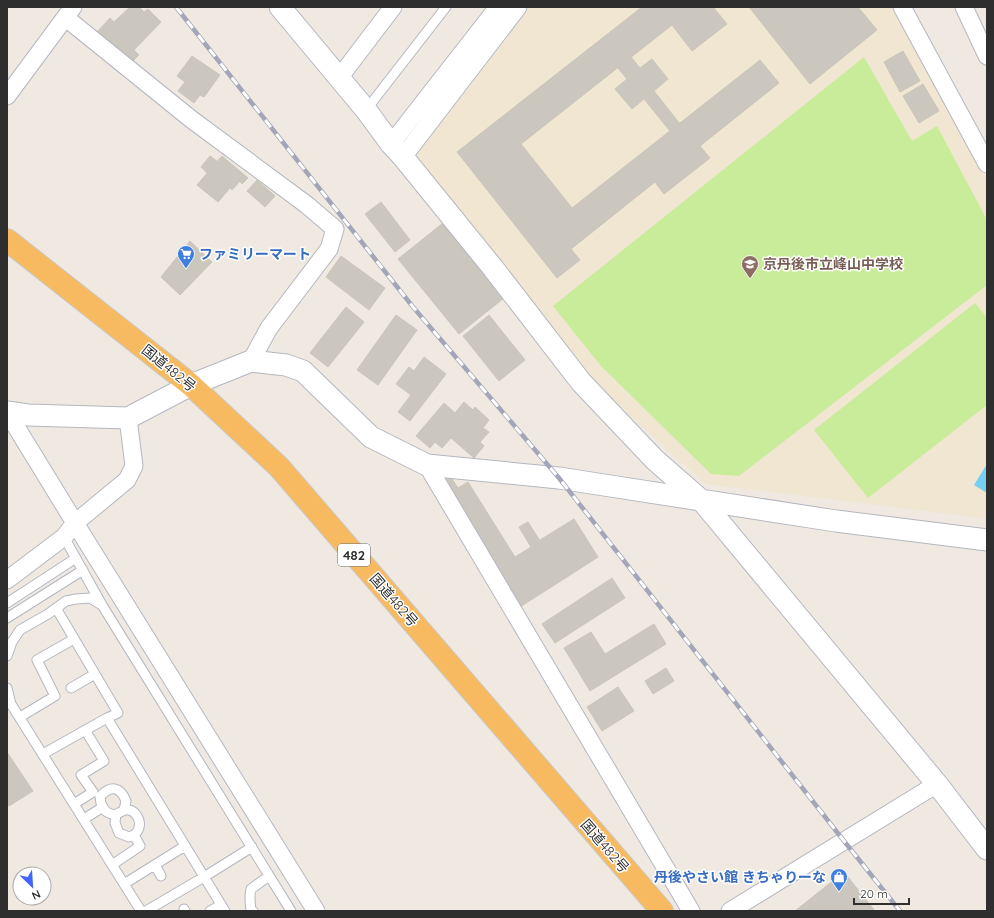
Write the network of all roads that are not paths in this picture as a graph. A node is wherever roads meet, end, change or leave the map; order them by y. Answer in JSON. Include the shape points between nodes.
{"nodes":[{"id":1,"x":280,"y":7,"type":"edge"},
{"id":2,"x":393,"y":7,"type":"edge"},
{"id":3,"x":446,"y":7,"type":"edge"},
{"id":4,"x":498,"y":7,"type":"edge"},
{"id":5,"x":518,"y":7,"type":"edge"},
{"id":6,"x":902,"y":7,"type":"edge"},
{"id":7,"x":964,"y":7,"type":"edge"},
{"id":8,"x":70,"y":13,"type":"edge"},
{"id":9,"x":987,"y":56,"type":"edge"},
{"id":10,"x":339,"y":78,"type":"junction"},
{"id":11,"x":7,"y":96,"type":"edge"},
{"id":12,"x":366,"y":110,"type":"junction"},
{"id":13,"x":397,"y":151,"type":"junction"},
{"id":14,"x":987,"y":164,"type":"edge"},
{"id":15,"x":7,"y":240,"type":"edge"},
{"id":16,"x":252,"y":361,"type":"junction"},
{"id":17,"x":191,"y":385,"type":"junction"},
{"id":18,"x":7,"y":412,"type":"edge"},
{"id":19,"x":128,"y":418,"type":"junction"},
{"id":20,"x":427,"y":465,"type":"junction"},
{"id":21,"x":702,"y":501,"type":"junction"},
{"id":22,"x":75,"y":523,"type":"junction"},
{"id":23,"x":64,"y":537,"type":"junction"},
{"id":24,"x":987,"y":540,"type":"edge"},
{"id":25,"x":76,"y":558,"type":"junction"},
{"id":26,"x":83,"y":570,"type":"junction"},
{"id":27,"x":7,"y":580,"type":"edge"},
{"id":28,"x":7,"y":603,"type":"edge"},
{"id":29,"x":102,"y":605,"type":"junction"},
{"id":30,"x":56,"y":608,"type":"junction"},
{"id":31,"x":7,"y":618,"type":"edge"},
{"id":32,"x":74,"y":640,"type":"junction"},
{"id":33,"x":7,"y":656,"type":"edge"},
{"id":34,"x":95,"y":674,"type":"junction"},
{"id":35,"x":7,"y":688,"type":"edge"},
{"id":36,"x":71,"y":688,"type":"dead end"},
{"id":37,"x":8,"y":698,"type":"edge"},
{"id":38,"x":20,"y":717,"type":"junction"},
{"id":39,"x":107,"y":718,"type":"junction"},
{"id":40,"x":85,"y":730,"type":"junction"},
{"id":41,"x":43,"y":754,"type":"junction"},
{"id":42,"x":937,"y":784,"type":"junction"},
{"id":43,"x":74,"y":804,"type":"junction"},
{"id":44,"x":103,"y":807,"type":"junction"},
{"id":45,"x":120,"y":812,"type":"junction"},
{"id":46,"x":84,"y":819,"type":"junction"},
{"id":47,"x":134,"y":835,"type":"junction"},
{"id":48,"x":185,"y":846,"type":"junction"},
{"id":49,"x":252,"y":847,"type":"junction"},
{"id":50,"x":987,"y":849,"type":"edge"},
{"id":51,"x":112,"y":865,"type":"junction"},
{"id":52,"x":155,"y":865,"type":"junction"},
{"id":53,"x":162,"y":876,"type":"dead end"},
{"id":54,"x":270,"y":876,"type":"junction"},
{"id":55,"x":204,"y":877,"type":"junction"},
{"id":56,"x":124,"y":884,"type":"junction"},
{"id":57,"x":223,"y":908,"type":"edge"},
{"id":58,"x":141,"y":911,"type":"edge"},
{"id":59,"x":146,"y":911,"type":"edge"},
{"id":60,"x":210,"y":911,"type":"edge"},
{"id":61,"x":253,"y":911,"type":"edge"},
{"id":62,"x":291,"y":911,"type":"edge"},
{"id":63,"x":316,"y":911,"type":"edge"},
{"id":64,"x":662,"y":911,"type":"edge"},
{"id":65,"x":691,"y":911,"type":"edge"},
{"id":66,"x":730,"y":911,"type":"edge"}],
"edges":[{"from":1,"to":10,"type":"street"},
{"from":2,"to":10,"type":"street"},
{"from":3,"to":12,"type":"lane"},
{"from":4,"to":13,"type":"street"},
{"from":5,"to":13,"type":"street"},
{"from":6,"to":14,"type":"street"},
{"from":7,"to":9,"type":"street"},
{"from":8,"to":11,"type":"street"},
{"from":8,"to":16,"type":"street","via":[[191,119],[307,205],[335,229],[329,250],[269,328]]},
{"from":10,"to":12,"type":"street"},
{"from":12,"to":13,"type":"street"},
{"from":13,"to":21,"type":"street","via":[[493,268],[581,382],[655,460]]},
{"from":15,"to":17,"type":"highway","name":"国道482号","number":"482"},
{"from":16,"to":17,"type":"street"},
{"from":16,"to":20,"type":"street","via":[[286,365],[303,371],[371,437]]},
{"from":17,"to":19,"type":"street"},
{"from":17,"to":64,"type":"highway","name":"国道482号","number":"482","via":[[279,467]]},
{"from":18,"to":19,"type":"street"},
{"from":18,"to":22,"type":"street"},
{"from":19,"to":22,"type":"street","via":[[134,466],[127,480]]},
{"from":20,"to":21,"type":"street","via":[[559,478]]},
{"from":20,"to":65,"type":"street"},
{"from":21,"to":24,"type":"street"},
{"from":21,"to":42,"type":"street"},
{"from":22,"to":23,"type":"street"},
{"from":22,"to":63,"type":"street"},
{"from":23,"to":25,"type":"lane"},
{"from":23,"to":27,"type":"street"},
{"from":25,"to":26,"type":"lane"},
{"from":25,"to":28,"type":"lane"},
{"from":26,"to":29,"type":"lane"},
{"from":26,"to":31,"type":"lane"},
{"from":29,"to":30,"type":"lane","via":[[90,598],[66,601]]},
{"from":29,"to":49,"type":"lane"},
{"from":30,"to":32,"type":"lane"},
{"from":30,"to":33,"type":"lane","via":[[20,630]]},
{"from":32,"to":34,"type":"lane"},
{"from":32,"to":38,"type":"lane","via":[[37,660],[55,696]]},
{"from":34,"to":36,"type":"lane"},
{"from":34,"to":39,"type":"lane","via":[[118,713]]},
{"from":35,"to":37,"type":"lane"},
{"from":37,"to":38,"type":"lane"},
{"from":38,"to":41,"type":"lane"},
{"from":39,"to":40,"type":"lane"},
{"from":39,"to":48,"type":"lane"},
{"from":40,"to":41,"type":"lane"},
{"from":40,"to":43,"type":"lane","via":[[104,761],[81,775],[93,792]]},
{"from":41,"to":43,"type":"lane"},
{"from":42,"to":50,"type":"street"},
{"from":42,"to":66,"type":"street"},
{"from":43,"to":46,"type":"lane"},
{"from":44,"to":45,"type":"lane","via":[[111,814]]},
{"from":44,"to":45,"type":"lane","via":[[100,797],[105,791],[115,789],[122,792],[126,801]]},
{"from":44,"to":46,"type":"lane"},
{"from":45,"to":47,"type":"lane","via":[[115,823],[119,833],[129,837]]},
{"from":45,"to":47,"type":"lane","via":[[129,810],[139,819],[139,828]]},
{"from":46,"to":51,"type":"lane"},
{"from":47,"to":51,"type":"lane","via":[[140,846]]},
{"from":48,"to":52,"type":"lane"},
{"from":48,"to":55,"type":"lane"},
{"from":49,"to":54,"type":"lane"},
{"from":49,"to":55,"type":"lane"},
{"from":51,"to":56,"type":"lane"},
{"from":52,"to":53,"type":"lane"},
{"from":52,"to":56,"type":"lane"},
{"from":54,"to":61,"type":"lane","via":[[251,889],[249,896]]},
{"from":54,"to":62,"type":"lane"},
{"from":55,"to":57,"type":"lane"},
{"from":55,"to":59,"type":"lane"},
{"from":56,"to":58,"type":"lane"},
{"from":57,"to":60,"type":"lane"}]}
